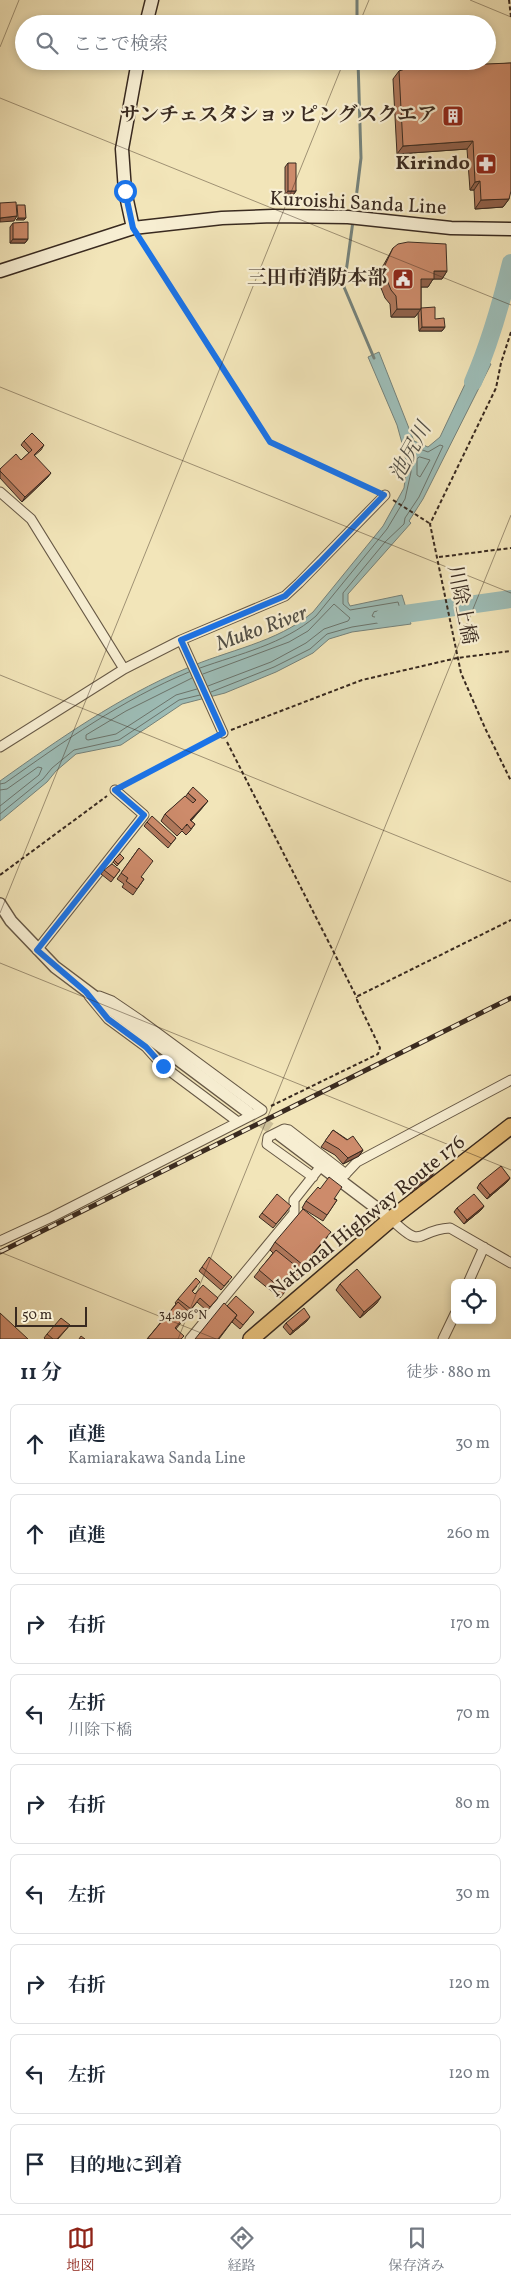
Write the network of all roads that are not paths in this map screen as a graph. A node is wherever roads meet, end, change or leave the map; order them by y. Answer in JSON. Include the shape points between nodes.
{"nodes":[{"id":1,"x":152,"y":0,"type":"edge"},
{"id":2,"x":148,"y":15,"type":"edge"},
{"id":3,"x":136,"y":70,"type":"edge"},
{"id":4,"x":133,"y":228,"type":"junction"},
{"id":5,"x":509,"y":229,"type":"edge"},
{"id":6,"x":0,"y":271,"type":"edge"},
{"id":7,"x":0,"y":492,"type":"edge"},
{"id":8,"x":384,"y":495,"type":"road end"},
{"id":9,"x":181,"y":640,"type":"junction"},
{"id":10,"x":124,"y":669,"type":"junction"},
{"id":11,"x":223,"y":733,"type":"road end"},
{"id":12,"x":0,"y":747,"type":"edge"},
{"id":13,"x":115,"y":790,"type":"road end"},
{"id":14,"x":0,"y":904,"type":"edge"},
{"id":15,"x":37,"y":950,"type":"junction"},
{"id":16,"x":86,"y":992,"type":"junction"},
{"id":17,"x":511,"y":1080,"type":"edge"},
{"id":18,"x":248,"y":1112,"type":"tunnel mouth"},
{"id":19,"x":238,"y":1122,"type":"junction"},
{"id":20,"x":511,"y":1126,"type":"edge"},
{"id":21,"x":280,"y":1135,"type":"tunnel mouth"},
{"id":22,"x":322,"y":1166,"type":"junction"},
{"id":23,"x":313,"y":1177,"type":"junction"},
{"id":24,"x":343,"y":1177,"type":"junction"},
{"id":25,"x":391,"y":1219,"type":"junction"},
{"id":26,"x":0,"y":1241,"type":"edge"},
{"id":27,"x":484,"y":1247,"type":"junction"},
{"id":28,"x":511,"y":1263,"type":"edge"},
{"id":29,"x":470,"y":1279,"type":"edge"},
{"id":30,"x":451,"y":1322,"type":"edge"},
{"id":31,"x":190,"y":1339,"type":"edge"},
{"id":32,"x":251,"y":1339,"type":"edge"},
{"id":33,"x":443,"y":1339,"type":"edge"}],
"edges":[{"from":1,"to":2,"type":"main road"},
{"from":3,"to":4,"type":"main road","via":[[122,149],[125,191]]},
{"from":4,"to":5,"type":"main road","name":"Kuroishi Sanda Line","via":[[273,216],[348,217],[451,228]]},
{"from":4,"to":6,"type":"main road","name":"Kuroishi Sanda Line"},
{"from":7,"to":10,"type":"street","via":[[31,519]]},
{"from":8,"to":9,"type":"street","via":[[285,596]]},
{"from":9,"to":10,"type":"street"},
{"from":9,"to":11,"type":"street"},
{"from":10,"to":12,"type":"street"},
{"from":13,"to":15,"type":"street","via":[[144,815]]},
{"from":14,"to":15,"type":"street"},
{"from":15,"to":16,"type":"street"},
{"from":16,"to":18,"type":"street"},
{"from":16,"to":19,"type":"street","via":[[108,1019],[146,1047],[163,1066]]},
{"from":16,"to":19,"type":"street","via":[[112,1001],[262,1110]]},
{"from":17,"to":24,"type":"street","via":[[357,1162]]},
{"from":19,"to":26,"type":"street"},
{"from":20,"to":25,"type":"highway","name":"National Highway Route 176"},
{"from":21,"to":22,"type":"street"},
{"from":22,"to":23,"type":"street"},
{"from":22,"to":24,"type":"street"},
{"from":23,"to":24,"type":"street","via":[[268,1144],[268,1137],[284,1129],[289,1130]]},
{"from":23,"to":31,"type":"street","via":[[294,1200],[294,1213]]},
{"from":24,"to":25,"type":"street"},
{"from":25,"to":27,"type":"street","via":[[414,1238],[450,1228]]},
{"from":25,"to":32,"type":"highway","name":"National Highway Route 176"},
{"from":27,"to":28,"type":"street"},
{"from":27,"to":29,"type":"street"},
{"from":30,"to":33,"type":"street"}]}
